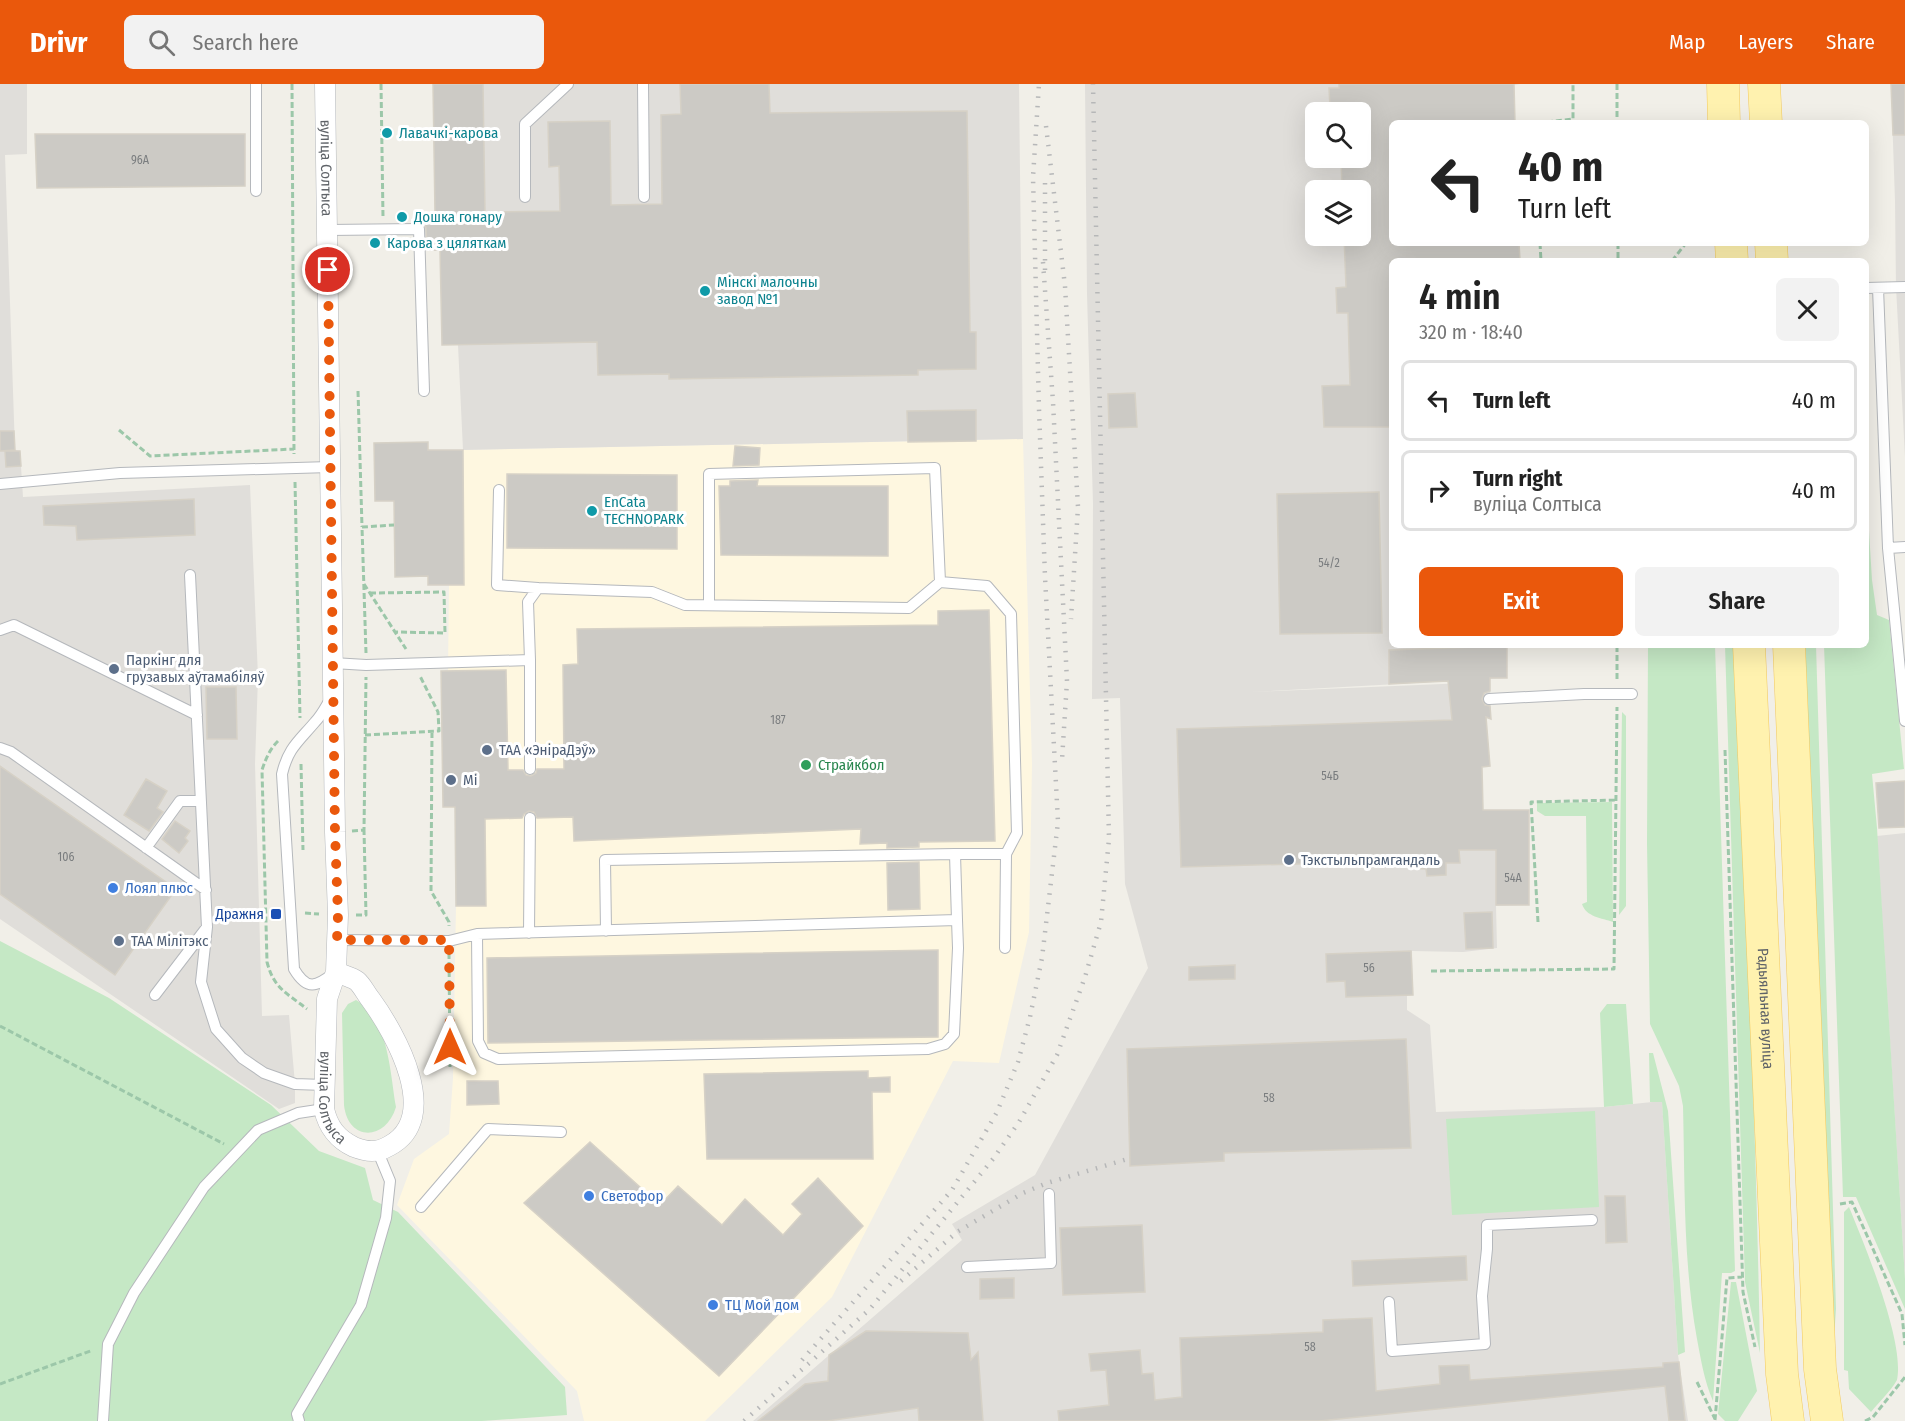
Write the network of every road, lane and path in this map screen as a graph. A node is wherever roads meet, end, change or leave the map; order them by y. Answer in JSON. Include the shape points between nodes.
{"nodes":[{"id":1,"x":256,"y":84,"type":"edge"},
{"id":2,"x":292,"y":84,"type":"edge"},
{"id":3,"x":325,"y":84,"type":"edge"},
{"id":4,"x":381,"y":84,"type":"edge"},
{"id":5,"x":568,"y":84,"type":"edge"},
{"id":6,"x":643,"y":84,"type":"edge"},
{"id":7,"x":1573,"y":84,"type":"edge"},
{"id":8,"x":1617,"y":84,"type":"edge"},
{"id":9,"x":1723,"y":84,"type":"edge"},
{"id":10,"x":1764,"y":84,"type":"edge"},
{"id":11,"x":1564,"y":120,"type":"edge"},
{"id":12,"x":1617,"y":120,"type":"edge"},
{"id":13,"x":1724,"y":120,"type":"edge"},
{"id":14,"x":1766,"y":120,"type":"edge"},
{"id":15,"x":256,"y":191,"type":"dead end"},
{"id":16,"x":525,"y":197,"type":"dead end"},
{"id":17,"x":644,"y":198,"type":"dead end"},
{"id":18,"x":384,"y":229,"type":"junction"},
{"id":19,"x":328,"y":230,"type":"junction"},
{"id":20,"x":1684,"y":246,"type":"edge"},
{"id":21,"x":1674,"y":258,"type":"edge"},
{"id":22,"x":1905,"y":287,"type":"edge"},
{"id":23,"x":1869,"y":288,"type":"edge"},
{"id":24,"x":1878,"y":288,"type":"junction"},
{"id":25,"x":358,"y":391,"type":"dead end"},
{"id":26,"x":424,"y":391,"type":"dead end"},
{"id":27,"x":119,"y":430,"type":"dead end"},
{"id":28,"x":294,"y":449,"type":"junction"},
{"id":29,"x":330,"y":466,"type":"junction"},
{"id":30,"x":294,"y":467,"type":"junction"},
{"id":31,"x":0,"y":484,"type":"edge"},
{"id":32,"x":499,"y":490,"type":"dead end"},
{"id":33,"x":362,"y":527,"type":"dead end"},
{"id":34,"x":1905,"y":547,"type":"edge"},
{"id":35,"x":1888,"y":548,"type":"junction"},
{"id":36,"x":190,"y":575,"type":"dead end"},
{"id":37,"x":940,"y":582,"type":"junction"},
{"id":38,"x":538,"y":588,"type":"junction"},
{"id":39,"x":370,"y":593,"type":"dead end"},
{"id":40,"x":709,"y":605,"type":"junction"},
{"id":41,"x":0,"y":630,"type":"edge"},
{"id":42,"x":396,"y":632,"type":"dead end"},
{"id":43,"x":1617,"y":648,"type":"edge"},
{"id":44,"x":1749,"y":648,"type":"edge"},
{"id":45,"x":1789,"y":648,"type":"edge"},
{"id":46,"x":530,"y":660,"type":"junction"},
{"id":47,"x":333,"y":663,"type":"junction"},
{"id":48,"x":1632,"y":694,"type":"dead end"},
{"id":49,"x":333,"y":695,"type":"junction"},
{"id":50,"x":1617,"y":695,"type":"junction"},
{"id":51,"x":1490,"y":699,"type":"dead end"},
{"id":52,"x":196,"y":715,"type":"junction"},
{"id":53,"x":1905,"y":721,"type":"edge"},
{"id":54,"x":432,"y":732,"type":"dead end"},
{"id":55,"x":300,"y":737,"type":"junction"},
{"id":56,"x":0,"y":748,"type":"edge"},
{"id":57,"x":1725,"y":750,"type":"dead end"},
{"id":58,"x":530,"y":770,"type":"dead end"},
{"id":59,"x":1617,"y":800,"type":"junction"},
{"id":60,"x":201,"y":801,"type":"junction"},
{"id":61,"x":530,"y":818,"type":"dead end"},
{"id":62,"x":364,"y":830,"type":"dead end"},
{"id":63,"x":146,"y":848,"type":"junction"},
{"id":64,"x":303,"y":854,"type":"dead end"},
{"id":65,"x":955,"y":854,"type":"junction"},
{"id":66,"x":1006,"y":854,"type":"junction"},
{"id":67,"x":206,"y":891,"type":"junction"},
{"id":68,"x":338,"y":915,"type":"junction"},
{"id":69,"x":957,"y":921,"type":"junction"},
{"id":70,"x":1538,"y":922,"type":"dead end"},
{"id":71,"x":207,"y":927,"type":"junction"},
{"id":72,"x":606,"y":931,"type":"junction"},
{"id":73,"x":529,"y":933,"type":"junction"},
{"id":74,"x":477,"y":934,"type":"junction"},
{"id":75,"x":337,"y":940,"type":"junction"},
{"id":76,"x":449,"y":940,"type":"junction"},
{"id":77,"x":1005,"y":948,"type":"dead end"},
{"id":78,"x":1431,"y":971,"type":"dead end"},
{"id":79,"x":336,"y":972,"type":"junction"},
{"id":80,"x":155,"y":995,"type":"dead end"},
{"id":81,"x":0,"y":1026,"type":"edge"},
{"id":82,"x":450,"y":1068,"type":"dead end"},
{"id":83,"x":324,"y":1085,"type":"junction"},
{"id":84,"x":324,"y":1109,"type":"junction"},
{"id":85,"x":561,"y":1132,"type":"dead end"},
{"id":86,"x":238,"y":1151,"type":"junction"},
{"id":87,"x":378,"y":1152,"type":"junction"},
{"id":88,"x":1049,"y":1194,"type":"dead end"},
{"id":89,"x":1840,"y":1204,"type":"dead end"},
{"id":90,"x":421,"y":1207,"type":"dead end"},
{"id":91,"x":1592,"y":1220,"type":"dead end"},
{"id":92,"x":967,"y":1267,"type":"dead end"},
{"id":93,"x":1742,"y":1277,"type":"junction"},
{"id":94,"x":1389,"y":1302,"type":"dead end"},
{"id":95,"x":108,"y":1344,"type":"junction"},
{"id":96,"x":1905,"y":1345,"type":"edge"},
{"id":97,"x":1756,"y":1355,"type":"dead end"},
{"id":98,"x":1905,"y":1377,"type":"edge"},
{"id":99,"x":1696,"y":1382,"type":"dead end"},
{"id":100,"x":0,"y":1384,"type":"edge"},
{"id":101,"x":1715,"y":1420,"type":"edge"},
{"id":102,"x":103,"y":1421,"type":"edge"},
{"id":103,"x":299,"y":1421,"type":"edge"},
{"id":104,"x":1788,"y":1421,"type":"edge"},
{"id":105,"x":1827,"y":1421,"type":"edge"},
{"id":106,"x":1865,"y":1421,"type":"edge"}],
"edges":[{"from":1,"to":15,"type":"lane"},
{"from":2,"to":28,"type":"path"},
{"from":3,"to":19,"type":"street","name":"вуліца Солтыса"},
{"from":4,"to":18,"type":"path"},
{"from":5,"to":16,"type":"lane","via":[[525,124]]},
{"from":6,"to":17,"type":"lane"},
{"from":7,"to":11,"type":"path","via":[[1573,119]]},
{"from":8,"to":12,"type":"path"},
{"from":9,"to":13,"type":"main road"},
{"from":10,"to":14,"type":"main road"},
{"from":18,"to":19,"type":"lane"},
{"from":18,"to":26,"type":"lane","via":[[419,228]]},
{"from":19,"to":29,"type":"street","name":"вуліца Солтыса"},
{"from":20,"to":21,"type":"path"},
{"from":22,"to":24,"type":"lane"},
{"from":23,"to":24,"type":"lane"},
{"from":24,"to":35,"type":"lane"},
{"from":25,"to":33,"type":"path"},
{"from":27,"to":28,"type":"path","via":[[150,456]]},
{"from":28,"to":30,"type":"path"},
{"from":29,"to":30,"type":"lane"},
{"from":29,"to":47,"type":"street","name":"вуліца Солтыса"},
{"from":30,"to":31,"type":"lane","via":[[120,473]]},
{"from":30,"to":55,"type":"path"},
{"from":32,"to":38,"type":"lane","via":[[497,585]]},
{"from":34,"to":35,"type":"lane"},
{"from":35,"to":53,"type":"lane"},
{"from":36,"to":52,"type":"lane"},
{"from":37,"to":40,"type":"lane","via":[[909,608]]},
{"from":37,"to":40,"type":"lane","via":[[935,468],[709,474]]},
{"from":37,"to":66,"type":"lane","via":[[987,586],[1011,614],[1017,833]]},
{"from":38,"to":40,"type":"lane","via":[[652,592],[685,605]]},
{"from":38,"to":46,"type":"lane","via":[[528,602]]},
{"from":39,"to":42,"type":"path","via":[[444,592],[445,633]]},
{"from":41,"to":52,"type":"lane","via":[[14,625]]},
{"from":43,"to":50,"type":"path"},
{"from":44,"to":104,"type":"main road","name":"Радыяльная вуліца","via":[[1782,1374]]},
{"from":45,"to":105,"type":"main road","via":[[1820,1369]]},
{"from":46,"to":47,"type":"lane"},
{"from":46,"to":58,"type":"lane"},
{"from":47,"to":49,"type":"street","name":"вуліца Солтыса"},
{"from":48,"to":50,"type":"lane"},
{"from":49,"to":55,"type":"lane"},
{"from":49,"to":68,"type":"street","name":"вуліца Солтыса"},
{"from":50,"to":51,"type":"lane"},
{"from":50,"to":59,"type":"path"},
{"from":52,"to":60,"type":"lane"},
{"from":54,"to":76,"type":"path","via":[[431,891],[449,922]]},
{"from":55,"to":64,"type":"path"},
{"from":55,"to":79,"type":"lane","via":[[282,774],[294,969],[310,985],[320,984]]},
{"from":56,"to":63,"type":"lane"},
{"from":57,"to":93,"type":"path"},
{"from":59,"to":70,"type":"path","via":[[1531,802]]},
{"from":59,"to":78,"type":"path","via":[[1614,969]]},
{"from":60,"to":63,"type":"lane","via":[[180,801]]},
{"from":60,"to":67,"type":"lane"},
{"from":61,"to":73,"type":"lane"},
{"from":62,"to":68,"type":"path","via":[[366,915]]},
{"from":63,"to":67,"type":"lane"},
{"from":65,"to":66,"type":"lane"},
{"from":65,"to":69,"type":"lane"},
{"from":65,"to":72,"type":"lane","via":[[604,860]]},
{"from":66,"to":77,"type":"lane"},
{"from":67,"to":71,"type":"lane"},
{"from":68,"to":75,"type":"street","name":"вуліца Солтыса"},
{"from":69,"to":72,"type":"lane"},
{"from":69,"to":74,"type":"lane","via":[[954,1034],[945,1044],[928,1049],[498,1059],[484,1053],[478,1041]]},
{"from":71,"to":80,"type":"lane"},
{"from":71,"to":83,"type":"lane","via":[[201,982],[216,1029],[242,1058],[264,1073],[295,1084]]},
{"from":72,"to":73,"type":"lane"},
{"from":73,"to":74,"type":"lane"},
{"from":74,"to":76,"type":"lane"},
{"from":75,"to":76,"type":"lane"},
{"from":75,"to":79,"type":"street","name":"вуліца Солтыса"},
{"from":76,"to":82,"type":"path"},
{"from":79,"to":83,"type":"street","name":"вуліца Солтыса","via":[[327,999]]},
{"from":79,"to":87,"type":"street","via":[[357,981],[388,1024],[414,1093],[406,1133]]},
{"from":81,"to":86,"type":"path"},
{"from":83,"to":84,"type":"street","name":"вуліца Солтыса"},
{"from":84,"to":86,"type":"lane","via":[[298,1113],[258,1130]]},
{"from":84,"to":87,"type":"street","name":"вуліца Солтыса","via":[[339,1138],[357,1148]]},
{"from":85,"to":90,"type":"lane","via":[[488,1129]]},
{"from":86,"to":95,"type":"lane","via":[[204,1187],[134,1293]]},
{"from":87,"to":103,"type":"lane","via":[[390,1180],[386,1218],[361,1305],[297,1414]]},
{"from":88,"to":92,"type":"lane","via":[[1051,1263]]},
{"from":89,"to":96,"type":"path","via":[[1852,1202],[1902,1314]]},
{"from":91,"to":94,"type":"lane","via":[[1487,1225],[1482,1296],[1485,1344],[1392,1351]]},
{"from":93,"to":97,"type":"path"},
{"from":93,"to":101,"type":"path","via":[[1727,1278]]},
{"from":95,"to":100,"type":"path"},
{"from":95,"to":102,"type":"lane"},
{"from":98,"to":106,"type":"path","via":[[1873,1418]]},
{"from":99,"to":101,"type":"path"}]}
